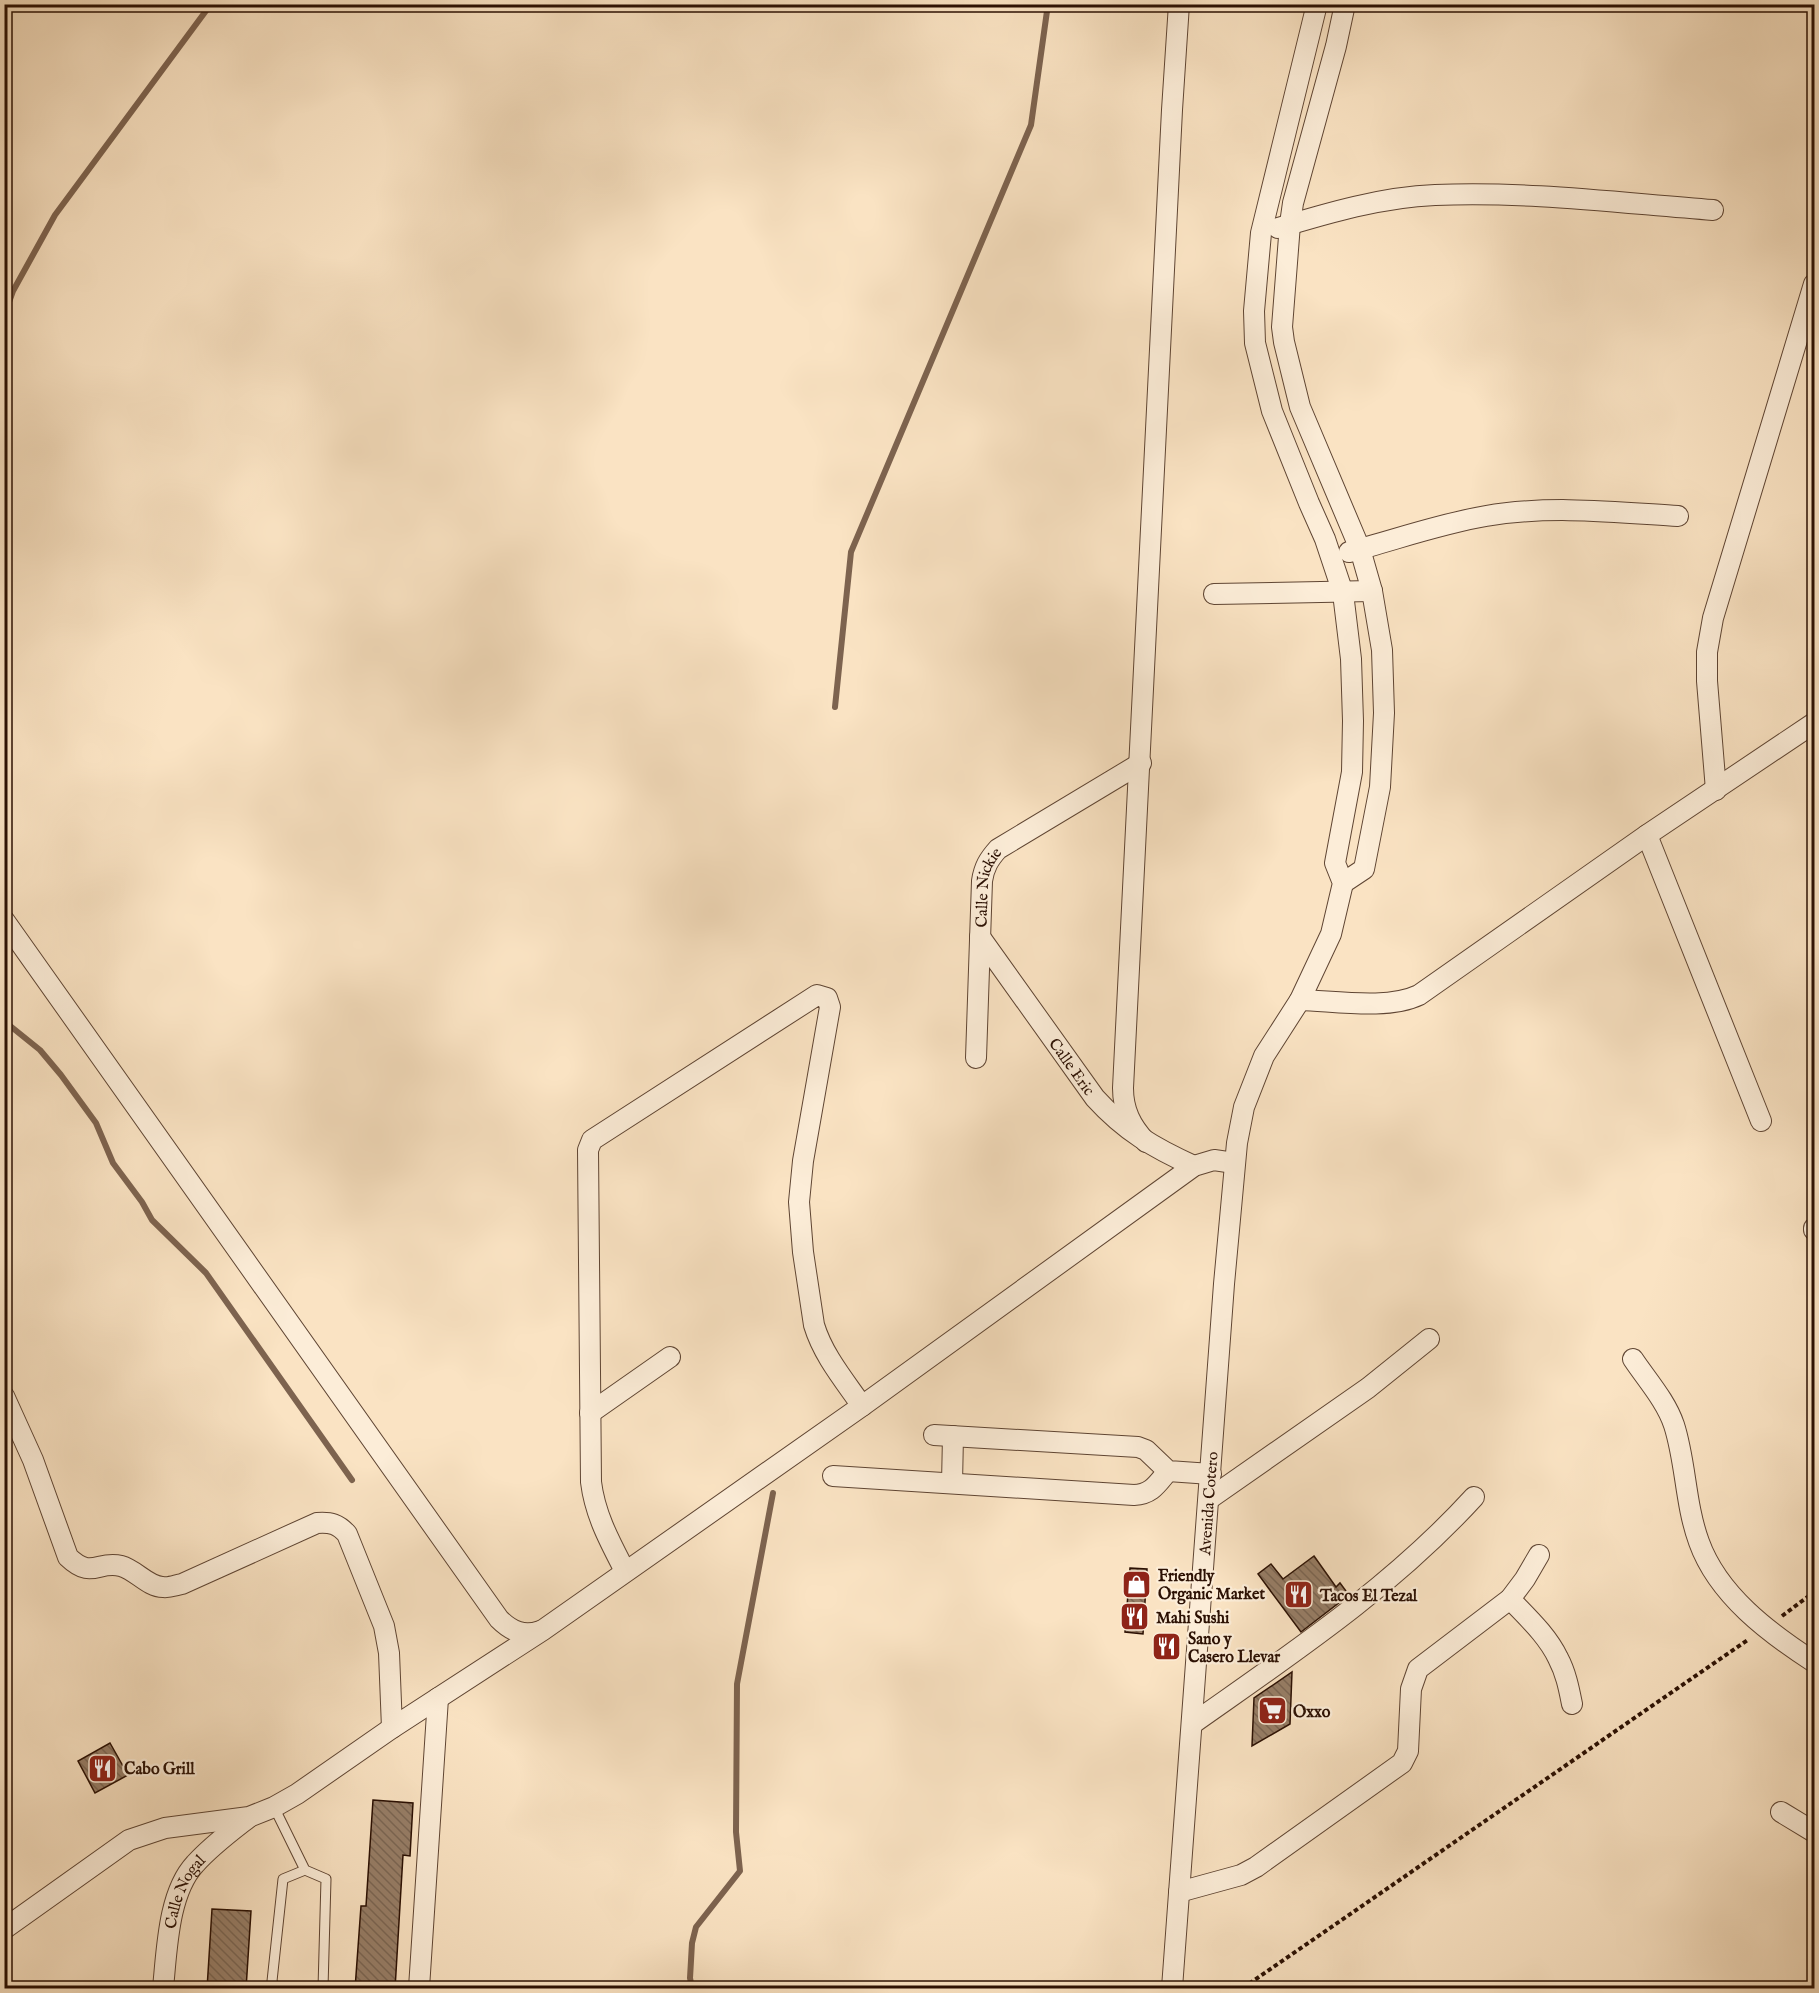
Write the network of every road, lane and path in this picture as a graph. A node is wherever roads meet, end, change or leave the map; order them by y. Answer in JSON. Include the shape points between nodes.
{"nodes":[{"id":1,"x":1179,"y":4,"type":"edge"},
{"id":2,"x":1317,"y":4,"type":"edge"},
{"id":3,"x":1345,"y":4,"type":"edge"},
{"id":4,"x":1713,"y":210,"type":"dead end"},
{"id":5,"x":1290,"y":224,"type":"junction"},
{"id":6,"x":1261,"y":233,"type":"junction"},
{"id":7,"x":1815,"y":284,"type":"edge"},
{"id":8,"x":1678,"y":516,"type":"dead end"},
{"id":9,"x":1360,"y":549,"type":"junction"},
{"id":10,"x":1332,"y":556,"type":"junction"},
{"id":11,"x":1372,"y":591,"type":"junction"},
{"id":12,"x":1343,"y":593,"type":"junction"},
{"id":13,"x":1214,"y":594,"type":"dead end"},
{"id":14,"x":1815,"y":723,"type":"edge"},
{"id":15,"x":1141,"y":763,"type":"junction"},
{"id":16,"x":1716,"y":790,"type":"junction"},
{"id":17,"x":1647,"y":836,"type":"junction"},
{"id":18,"x":1343,"y":883,"type":"junction"},
{"id":19,"x":4,"y":920,"type":"edge"},
{"id":20,"x":980,"y":937,"type":"junction"},
{"id":21,"x":1300,"y":1000,"type":"junction"},
{"id":22,"x":976,"y":1058,"type":"dead end"},
{"id":23,"x":1761,"y":1121,"type":"dead end"},
{"id":24,"x":1146,"y":1142,"type":"junction"},
{"id":25,"x":1234,"y":1163,"type":"junction"},
{"id":26,"x":1194,"y":1166,"type":"junction"},
{"id":27,"x":1429,"y":1339,"type":"dead end"},
{"id":28,"x":670,"y":1357,"type":"dead end"},
{"id":29,"x":1634,"y":1359,"type":"dead end"},
{"id":30,"x":6,"y":1403,"type":"edge"},
{"id":31,"x":862,"y":1406,"type":"junction"},
{"id":32,"x":590,"y":1413,"type":"junction"},
{"id":33,"x":1168,"y":1471,"type":"junction"},
{"id":34,"x":1211,"y":1474,"type":"junction"},
{"id":35,"x":833,"y":1476,"type":"dead end"},
{"id":36,"x":952,"y":1483,"type":"junction"},
{"id":37,"x":1474,"y":1497,"type":"dead end"},
{"id":38,"x":1209,"y":1499,"type":"junction"},
{"id":39,"x":1539,"y":1555,"type":"dead end"},
{"id":40,"x":625,"y":1571,"type":"junction"},
{"id":41,"x":1815,"y":1592,"type":"edge"},
{"id":42,"x":1510,"y":1599,"type":"junction"},
{"id":43,"x":1765,"y":1628,"type":"junction"},
{"id":44,"x":543,"y":1630,"type":"junction"},
{"id":45,"x":1815,"y":1662,"type":"edge"},
{"id":46,"x":438,"y":1698,"type":"junction"},
{"id":47,"x":1572,"y":1704,"type":"dead end"},
{"id":48,"x":1192,"y":1724,"type":"junction"},
{"id":49,"x":392,"y":1728,"type":"junction"},
{"id":50,"x":274,"y":1807,"type":"junction"},
{"id":51,"x":1781,"y":1812,"type":"dead end"},
{"id":52,"x":249,"y":1817,"type":"junction"},
{"id":53,"x":1815,"y":1832,"type":"edge"},
{"id":54,"x":305,"y":1870,"type":"junction"},
{"id":55,"x":1179,"y":1892,"type":"junction"},
{"id":56,"x":4,"y":1929,"type":"edge"},
{"id":57,"x":163,"y":1989,"type":"edge"},
{"id":58,"x":275,"y":1989,"type":"edge"},
{"id":59,"x":323,"y":1989,"type":"edge"},
{"id":60,"x":419,"y":1989,"type":"edge"},
{"id":61,"x":1172,"y":1989,"type":"edge"},
{"id":62,"x":1244,"y":1989,"type":"edge"}],
"edges":[{"from":1,"to":15,"type":"street"},
{"from":2,"to":6,"type":"street"},
{"from":3,"to":5,"type":"street"},
{"from":4,"to":5,"type":"street","via":[[1515,194],[1433,195],[1367,204]]},
{"from":5,"to":6,"type":"street"},
{"from":5,"to":9,"type":"street","via":[[1282,327],[1287,359],[1300,407]]},
{"from":6,"to":10,"type":"street","via":[[1255,343],[1272,411]]},
{"from":7,"to":16,"type":"street","via":[[1713,618],[1707,681]]},
{"from":8,"to":9,"type":"street","via":[[1595,510],[1498,515],[1429,528]]},
{"from":9,"to":10,"type":"street"},
{"from":9,"to":11,"type":"street"},
{"from":10,"to":12,"type":"street"},
{"from":11,"to":12,"type":"street"},
{"from":11,"to":18,"type":"street","via":[[1382,650],[1380,787],[1364,869]]},
{"from":12,"to":13,"type":"street"},
{"from":12,"to":18,"type":"street","via":[[1353,721],[1352,772],[1335,863]]},
{"from":14,"to":16,"type":"street"},
{"from":15,"to":20,"type":"street","name":"Calle Nickie","via":[[989,858],[981,881]]},
{"from":15,"to":24,"type":"street","via":[[1124,1094],[1129,1119]]},
{"from":16,"to":17,"type":"street"},
{"from":17,"to":21,"type":"street","via":[[1411,999],[1388,1004]]},
{"from":17,"to":23,"type":"street"},
{"from":18,"to":21,"type":"street","name":"Avenida Cotero","via":[[1331,934]]},
{"from":19,"to":44,"type":"street","via":[[499,1619],[523,1634]]},
{"from":20,"to":22,"type":"street","name":"Calle Nickie"},
{"from":20,"to":24,"type":"street","name":"Calle Eric","via":[[1095,1098]]},
{"from":21,"to":25,"type":"street","name":"Avenida Cotero","via":[[1256,1074],[1244,1107]]},
{"from":24,"to":26,"type":"street","name":"Calle Eric"},
{"from":25,"to":26,"type":"street","via":[[1214,1160]]},
{"from":25,"to":34,"type":"street","name":"Avenida Cotero"},
{"from":26,"to":31,"type":"street"},
{"from":27,"to":38,"type":"street","via":[[1368,1388]]},
{"from":28,"to":32,"type":"street"},
{"from":29,"to":43,"type":"street","via":[[1674,1426],[1700,1544],[1735,1598]]},
{"from":30,"to":49,"type":"street","via":[[33,1460],[68,1557],[78,1567],[119,1565],[162,1588],[182,1584],[318,1523],[339,1526],[347,1534],[384,1626]]},
{"from":31,"to":32,"type":"street","via":[[825,1353],[813,1325],[800,1225],[800,1181],[830,1007],[825,996],[817,994],[590,1144]]},
{"from":31,"to":40,"type":"street"},
{"from":32,"to":40,"type":"street","via":[[594,1503]]},
{"from":33,"to":34,"type":"street"},
{"from":33,"to":36,"type":"street","via":[[1151,1490],[1134,1495]]},
{"from":33,"to":36,"type":"street","via":[[1138,1447],[944,1436]]},
{"from":34,"to":38,"type":"street","name":"Avenida Cotero"},
{"from":35,"to":36,"type":"street"},
{"from":37,"to":48,"type":"street","via":[[1400,1571]]},
{"from":38,"to":48,"type":"street","name":"Avenida Cotero"},
{"from":39,"to":42,"type":"street"},
{"from":40,"to":44,"type":"street"},
{"from":41,"to":43,"type":"path"},
{"from":42,"to":47,"type":"street","via":[[1549,1642],[1566,1676]]},
{"from":42,"to":55,"type":"street","via":[[1418,1669],[1411,1689],[1408,1751],[1402,1763],[1256,1867]]},
{"from":43,"to":45,"type":"street"},
{"from":43,"to":62,"type":"path"},
{"from":44,"to":46,"type":"street"},
{"from":46,"to":49,"type":"street"},
{"from":46,"to":60,"type":"street"},
{"from":48,"to":55,"type":"street","name":"Avenida Cotero"},
{"from":49,"to":50,"type":"street"},
{"from":50,"to":52,"type":"street"},
{"from":50,"to":54,"type":"lane"},
{"from":51,"to":53,"type":"street"},
{"from":52,"to":56,"type":"street","via":[[165,1828],[129,1839]]},
{"from":52,"to":57,"type":"street","name":"Calle Nogal","via":[[194,1864],[180,1886],[170,1927]]},
{"from":54,"to":58,"type":"lane","via":[[283,1879],[272,1981]]},
{"from":54,"to":59,"type":"lane","via":[[326,1879]]},
{"from":55,"to":61,"type":"street","name":"Avenida Cotero"}]}
